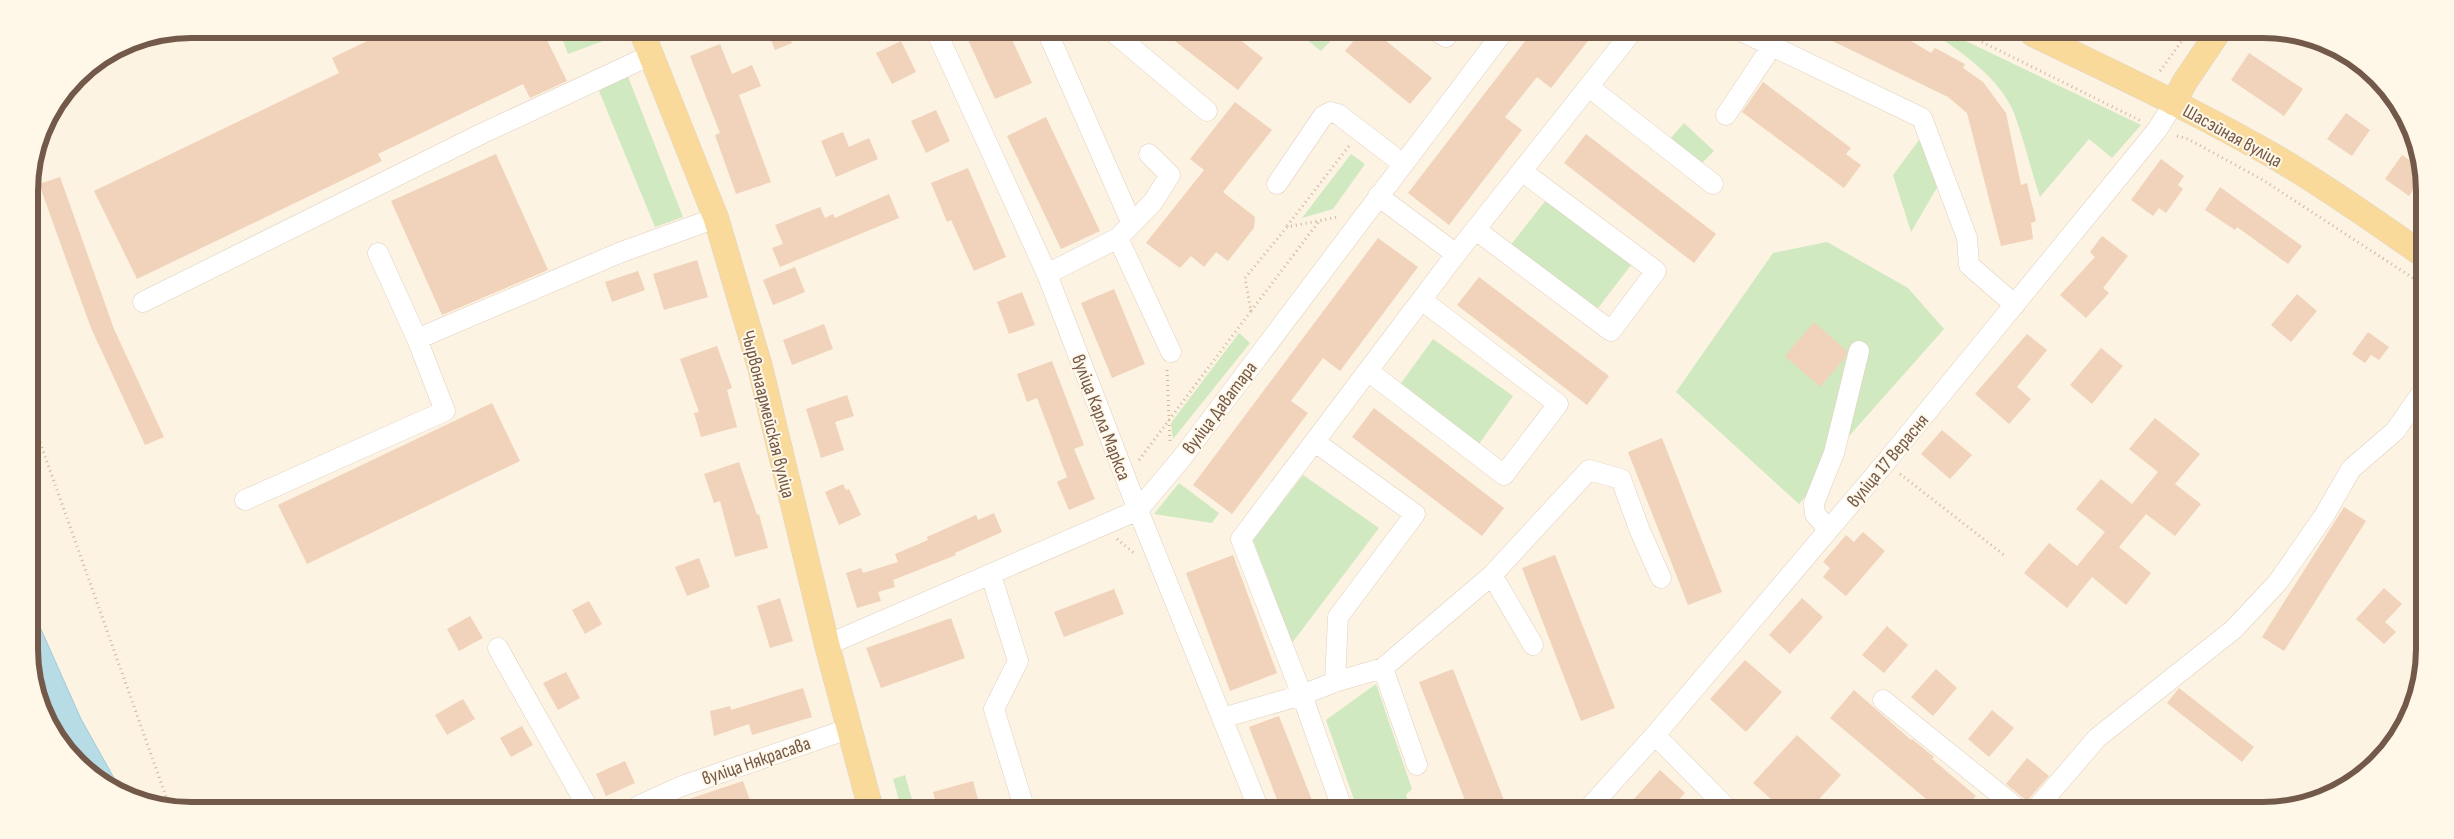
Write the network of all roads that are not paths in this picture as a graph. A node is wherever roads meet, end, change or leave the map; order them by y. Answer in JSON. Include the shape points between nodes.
{"nodes":[{"id":1,"x":644,"y":38,"type":"edge"},
{"id":2,"x":939,"y":38,"type":"edge"},
{"id":3,"x":1050,"y":38,"type":"edge"},
{"id":4,"x":1120,"y":38,"type":"edge"},
{"id":5,"x":1498,"y":38,"type":"edge"},
{"id":6,"x":1626,"y":38,"type":"edge"},
{"id":7,"x":1755,"y":38,"type":"edge"},
{"id":8,"x":2042,"y":38,"type":"edge"},
{"id":9,"x":2214,"y":38,"type":"edge"},
{"id":10,"x":1772,"y":46,"type":"junction"},
{"id":11,"x":651,"y":55,"type":"junction"},
{"id":12,"x":1589,"y":87,"type":"junction"},
{"id":13,"x":2174,"y":103,"type":"junction"},
{"id":14,"x":1207,"y":111,"type":"dead end"},
{"id":15,"x":1726,"y":115,"type":"dead end"},
{"id":16,"x":1149,"y":154,"type":"dead end"},
{"id":17,"x":1403,"y":164,"type":"junction"},
{"id":18,"x":1522,"y":172,"type":"junction"},
{"id":19,"x":1277,"y":184,"type":"dead end"},
{"id":20,"x":1714,"y":184,"type":"dead end"},
{"id":21,"x":1378,"y":196,"type":"junction"},
{"id":22,"x":716,"y":218,"type":"junction"},
{"id":23,"x":1476,"y":230,"type":"junction"},
{"id":24,"x":1125,"y":231,"type":"junction"},
{"id":25,"x":2416,"y":250,"type":"edge"},
{"id":26,"x":378,"y":253,"type":"dead end"},
{"id":27,"x":1456,"y":254,"type":"junction"},
{"id":28,"x":1047,"y":274,"type":"junction"},
{"id":29,"x":1423,"y":301,"type":"junction"},
{"id":30,"x":143,"y":302,"type":"dead end"},
{"id":31,"x":2015,"y":305,"type":"junction"},
{"id":32,"x":417,"y":339,"type":"junction"},
{"id":33,"x":1859,"y":352,"type":"dead end"},
{"id":34,"x":1168,"y":359,"type":"road end"},
{"id":35,"x":1368,"y":371,"type":"junction"},
{"id":36,"x":2416,"y":401,"type":"edge"},
{"id":37,"x":1315,"y":442,"type":"junction"},
{"id":38,"x":245,"y":500,"type":"dead end"},
{"id":39,"x":1138,"y":510,"type":"junction"},
{"id":40,"x":1828,"y":529,"type":"junction"},
{"id":41,"x":991,"y":575,"type":"junction"},
{"id":42,"x":1492,"y":575,"type":"junction"},
{"id":43,"x":1661,"y":578,"type":"dead end"},
{"id":44,"x":827,"y":645,"type":"junction"},
{"id":45,"x":1533,"y":645,"type":"dead end"},
{"id":46,"x":498,"y":648,"type":"dead end"},
{"id":47,"x":1383,"y":668,"type":"junction"},
{"id":48,"x":1335,"y":682,"type":"junction"},
{"id":49,"x":1302,"y":695,"type":"junction"},
{"id":50,"x":1883,"y":700,"type":"dead end"},
{"id":51,"x":1222,"y":718,"type":"junction"},
{"id":52,"x":848,"y":729,"type":"junction"},
{"id":53,"x":1655,"y":735,"type":"junction"},
{"id":54,"x":1417,"y":765,"type":"dead end"},
{"id":55,"x":1256,"y":801,"type":"edge"},
{"id":56,"x":1340,"y":801,"type":"edge"},
{"id":57,"x":1595,"y":801,"type":"edge"},
{"id":58,"x":1720,"y":801,"type":"edge"},
{"id":59,"x":2001,"y":801,"type":"edge"},
{"id":60,"x":2043,"y":801,"type":"edge"},
{"id":61,"x":585,"y":802,"type":"edge"},
{"id":62,"x":647,"y":802,"type":"edge"},
{"id":63,"x":869,"y":802,"type":"edge"},
{"id":64,"x":1022,"y":802,"type":"edge"}],
"edges":[{"from":1,"to":11,"type":"main road","name":"Чырвонаармейская вуліца"},
{"from":2,"to":28,"type":"street","name":"вуліца Карла Маркса"},
{"from":3,"to":24,"type":"street"},
{"from":4,"to":14,"type":"street"},
{"from":5,"to":17,"type":"street","name":"вуліца Даватара"},
{"from":6,"to":12,"type":"street"},
{"from":7,"to":10,"type":"street"},
{"from":8,"to":13,"type":"main road","name":"Шасэйная вуліца"},
{"from":9,"to":13,"type":"main road"},
{"from":10,"to":15,"type":"street"},
{"from":10,"to":31,"type":"street","via":[[1922,118],[1967,238],[1969,265]]},
{"from":11,"to":22,"type":"main road","name":"Чырвонаармейская вуліца"},
{"from":11,"to":30,"type":"street","via":[[481,134]]},
{"from":12,"to":18,"type":"street"},
{"from":12,"to":20,"type":"street"},
{"from":13,"to":25,"type":"main road","name":"Шасэйная вуліца","via":[[2276,157]]},
{"from":13,"to":31,"type":"street","name":"вуліца 17 Верасня","via":[[2157,130]]},
{"from":16,"to":24,"type":"street","via":[[1170,175],[1153,202]]},
{"from":17,"to":19,"type":"street","via":[[1331,112],[1323,116]]},
{"from":17,"to":21,"type":"street","name":"вуліца Даватара"},
{"from":18,"to":23,"type":"street"},
{"from":18,"to":23,"type":"street","via":[[1656,271],[1611,331]]},
{"from":21,"to":27,"type":"street"},
{"from":21,"to":39,"type":"street","name":"вуліца Даватара","via":[[1181,459]]},
{"from":22,"to":32,"type":"street","via":[[620,253]]},
{"from":22,"to":44,"type":"main road","name":"Чырвонаармейская вуліца","via":[[760,367]]},
{"from":23,"to":27,"type":"street"},
{"from":24,"to":28,"type":"street"},
{"from":24,"to":34,"type":"street"},
{"from":26,"to":32,"type":"street"},
{"from":27,"to":29,"type":"street"},
{"from":28,"to":39,"type":"street","name":"вуліца Карла Маркса"},
{"from":29,"to":35,"type":"street"},
{"from":29,"to":35,"type":"street","via":[[1558,404],[1504,474]]},
{"from":31,"to":40,"type":"street","name":"вуліца 17 Верасня"},
{"from":32,"to":38,"type":"street","via":[[446,411]]},
{"from":33,"to":40,"type":"street","via":[[1834,453],[1814,503],[1815,514]]},
{"from":35,"to":37,"type":"street"},
{"from":36,"to":60,"type":"street","via":[[2395,431],[2351,469],[2324,516],[2278,582],[2234,629],[2097,738]]},
{"from":37,"to":48,"type":"street","via":[[1416,514],[1338,617]]},
{"from":37,"to":49,"type":"street","via":[[1241,538]]},
{"from":39,"to":41,"type":"street","name":"вуліца Даватара"},
{"from":39,"to":51,"type":"street","name":"вуліца Карла Маркса"},
{"from":40,"to":53,"type":"street","name":"вуліца 17 Верасня"},
{"from":41,"to":44,"type":"street","name":"вуліца Даватара"},
{"from":41,"to":64,"type":"street","via":[[1018,661],[994,709]]},
{"from":42,"to":43,"type":"street","via":[[1589,470],[1621,479]]},
{"from":42,"to":45,"type":"street"},
{"from":42,"to":47,"type":"street"},
{"from":44,"to":52,"type":"main road","name":"Чырвонаармейская вуліца"},
{"from":46,"to":61,"type":"street"},
{"from":47,"to":48,"type":"street"},
{"from":47,"to":54,"type":"street"},
{"from":48,"to":49,"type":"street"},
{"from":49,"to":51,"type":"street"},
{"from":49,"to":56,"type":"street"},
{"from":50,"to":59,"type":"street"},
{"from":51,"to":55,"type":"street","name":"вуліца Карла Маркса"},
{"from":52,"to":62,"type":"street","name":"вуліца Някрасава","via":[[682,786]]},
{"from":52,"to":63,"type":"main road","name":"Чырвонаармейская вуліца"},
{"from":53,"to":57,"type":"street","name":"вуліца 17 Верасня"},
{"from":53,"to":58,"type":"street"}]}
